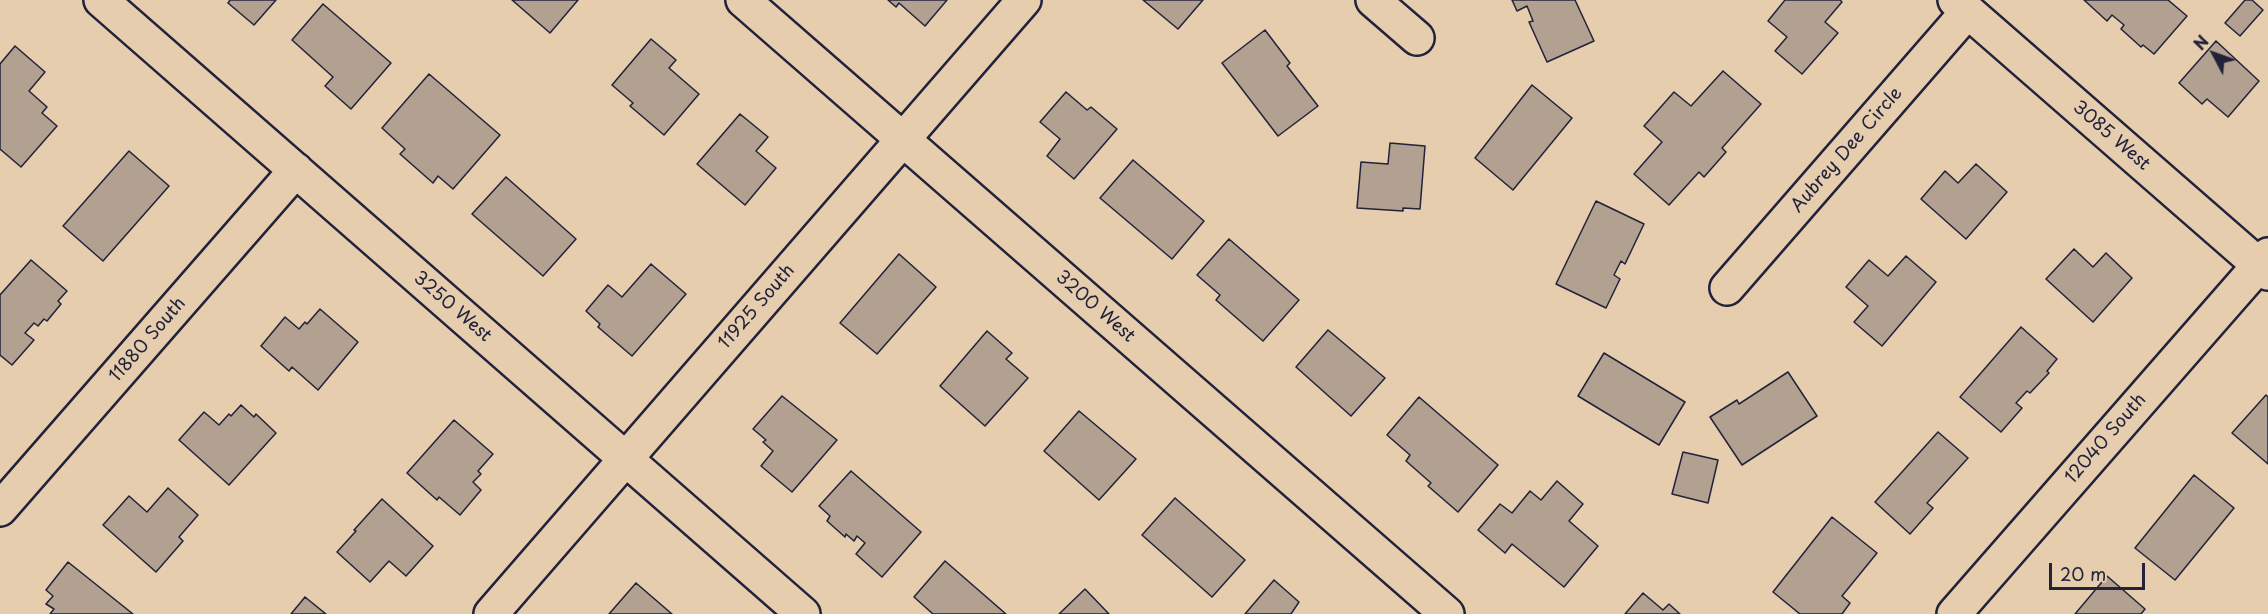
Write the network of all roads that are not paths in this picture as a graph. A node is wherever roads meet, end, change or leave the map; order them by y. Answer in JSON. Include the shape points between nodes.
{"nodes":[{"id":1,"x":101,"y":0,"type":"edge"},
{"id":2,"x":743,"y":0,"type":"edge"},
{"id":3,"x":1024,"y":0,"type":"edge"},
{"id":4,"x":1373,"y":0,"type":"edge"},
{"id":5,"x":1961,"y":6,"type":"edge"},
{"id":6,"x":1418,"y":38,"type":"dead end"},
{"id":7,"x":903,"y":139,"type":"junction"},
{"id":8,"x":296,"y":170,"type":"junction"},
{"id":9,"x":2265,"y":264,"type":"edge"},
{"id":10,"x":1727,"y":288,"type":"dead end"},
{"id":11,"x":626,"y":459,"type":"junction"},
{"id":12,"x":0,"y":509,"type":"edge"},
{"id":13,"x":491,"y":614,"type":"edge"},
{"id":14,"x":803,"y":614,"type":"edge"},
{"id":15,"x":1447,"y":614,"type":"edge"},
{"id":16,"x":1954,"y":614,"type":"edge"}],
"edges":[{"from":1,"to":8,"type":"street","name":"3250 West"},
{"from":2,"to":7,"type":"street","name":"3200 West"},
{"from":3,"to":7,"type":"street","name":"11925 South"},
{"from":4,"to":6,"type":"street"},
{"from":5,"to":9,"type":"street","name":"3085 West"},
{"from":5,"to":10,"type":"street","name":"Aubrey Dee Circle"},
{"from":7,"to":11,"type":"street","name":"11925 South"},
{"from":7,"to":15,"type":"street","name":"3200 West"},
{"from":8,"to":11,"type":"street","name":"3250 West"},
{"from":8,"to":12,"type":"street","name":"11880 South"},
{"from":9,"to":16,"type":"street","name":"12040 South"},
{"from":11,"to":13,"type":"street","name":"11925 South"},
{"from":11,"to":14,"type":"street","name":"3250 West"}]}
